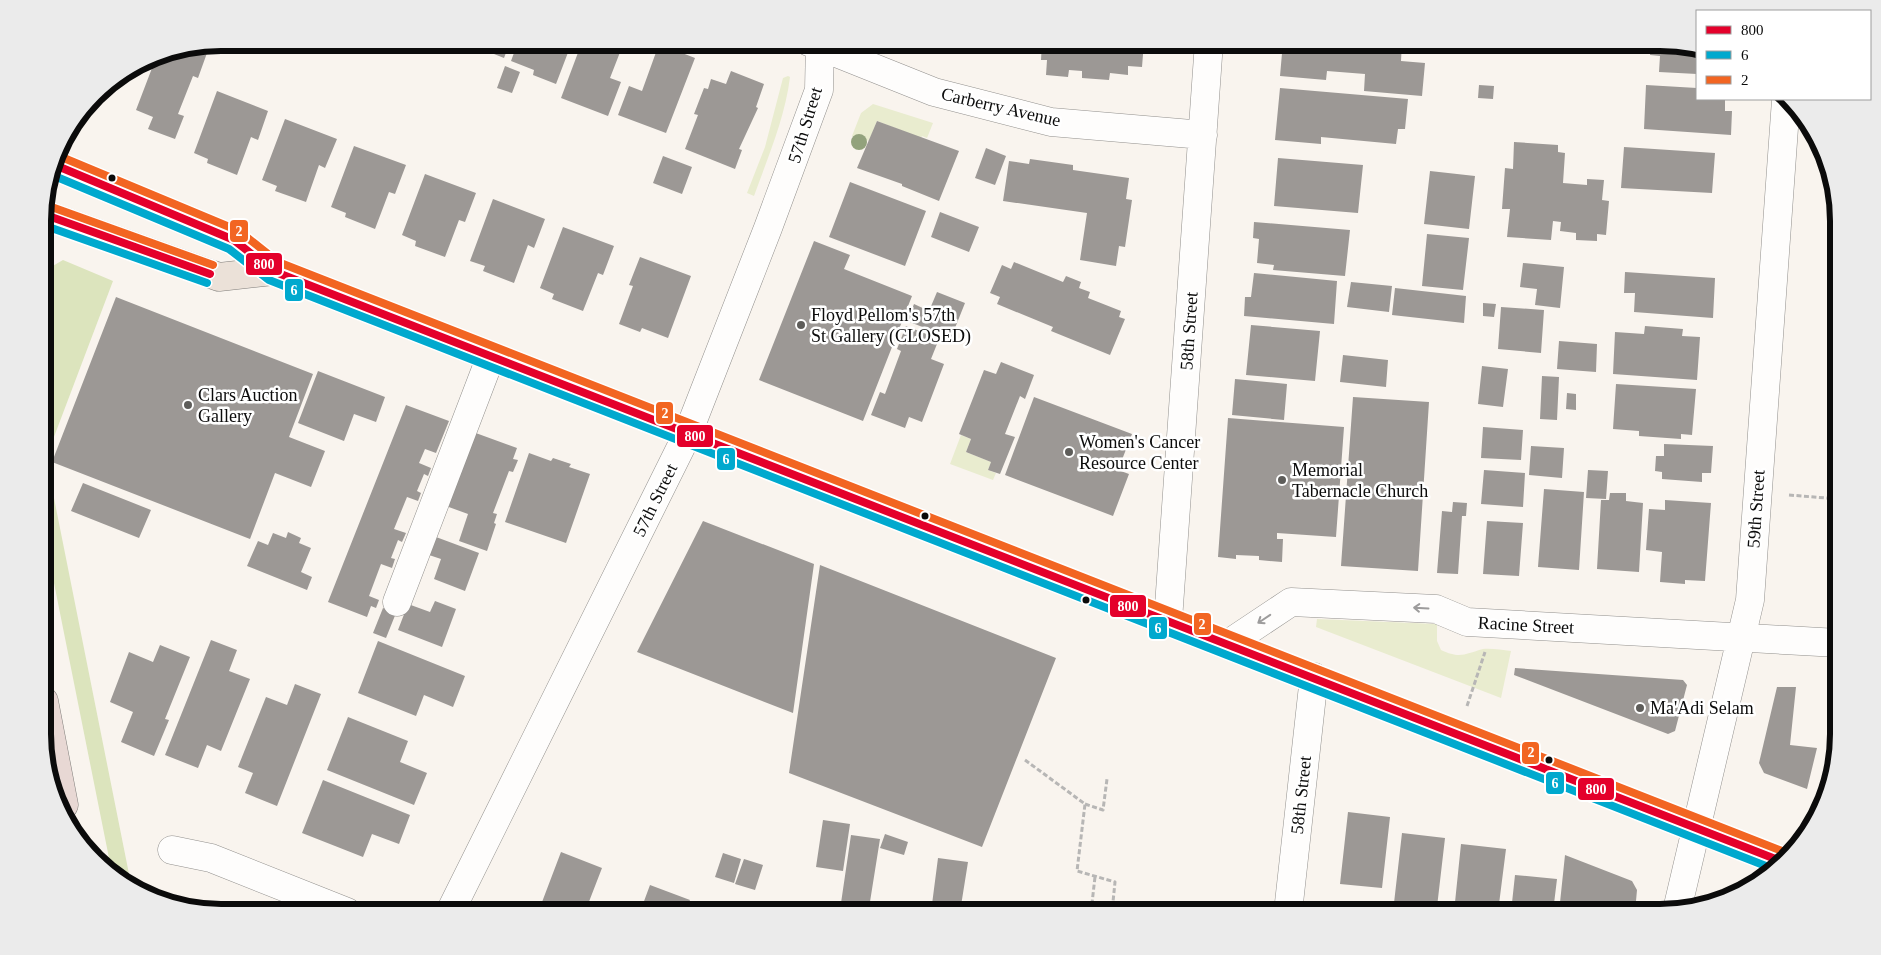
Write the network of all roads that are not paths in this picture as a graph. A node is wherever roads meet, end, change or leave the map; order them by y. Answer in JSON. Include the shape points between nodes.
{"nodes":[{"id":1,"x":1208,"y":51,"type":"edge"},
{"id":2,"x":816,"y":52,"type":"edge"},
{"id":3,"x":835,"y":52,"type":"edge"},
{"id":4,"x":1785,"y":107,"type":"edge"},
{"id":5,"x":1203,"y":135,"type":"junction"},
{"id":6,"x":61,"y":167,"type":"edge"},
{"id":7,"x":52,"y":217,"type":"edge"},
{"id":8,"x":272,"y":271,"type":"junction"},
{"id":9,"x":491,"y":356,"type":"junction"},
{"id":10,"x":688,"y":433,"type":"junction"},
{"id":11,"x":397,"y":602,"type":"dead end"},
{"id":12,"x":1168,"y":620,"type":"junction"},
{"id":13,"x":1741,"y":637,"type":"junction"},
{"id":14,"x":1830,"y":643,"type":"edge"},
{"id":15,"x":1228,"y":644,"type":"junction"},
{"id":16,"x":1314,"y":677,"type":"junction"},
{"id":17,"x":52,"y":741,"type":"edge"},
{"id":18,"x":61,"y":788,"type":"edge"},
{"id":19,"x":1695,"y":827,"type":"junction"},
{"id":20,"x":172,"y":850,"type":"dead end"},
{"id":21,"x":1774,"y":859,"type":"edge"},
{"id":22,"x":1679,"y":902,"type":"edge"},
{"id":23,"x":1289,"y":903,"type":"edge"},
{"id":24,"x":327,"y":904,"type":"edge"},
{"id":25,"x":454,"y":904,"type":"edge"}],
"edges":[{"from":1,"to":5,"type":"street","name":"58th Street"},
{"from":2,"to":10,"type":"street","name":"57th Street","via":[[819,90]]},
{"from":3,"to":5,"type":"street","name":"Carberry Avenue","via":[[934,92],[1051,122]]},
{"from":4,"to":13,"type":"street","name":"59th Street","via":[[1750,593]]},
{"from":5,"to":12,"type":"street","name":"58th Street"},
{"from":6,"to":8,"type":"main road","via":[[234,240]]},
{"from":7,"to":8,"type":"main road","via":[[219,277]]},
{"from":8,"to":9,"type":"main road"},
{"from":9,"to":10,"type":"main road"},
{"from":9,"to":11,"type":"street"},
{"from":10,"to":12,"type":"main road"},
{"from":10,"to":25,"type":"street","name":"57th Street"},
{"from":12,"to":15,"type":"main road"},
{"from":13,"to":14,"type":"street","name":"Racine Street"},
{"from":13,"to":15,"type":"street","name":"Racine Street","one_way":true,"via":[[1468,622],[1436,609],[1291,602]]},
{"from":13,"to":19,"type":"street","name":"59th Street"},
{"from":15,"to":16,"type":"main road"},
{"from":16,"to":19,"type":"main road"},
{"from":16,"to":23,"type":"street","name":"58th Street"},
{"from":17,"to":18,"type":"highway"},
{"from":19,"to":21,"type":"main road"},
{"from":19,"to":22,"type":"street","name":"59th Street"},
{"from":20,"to":24,"type":"street","via":[[211,858]]}]}
